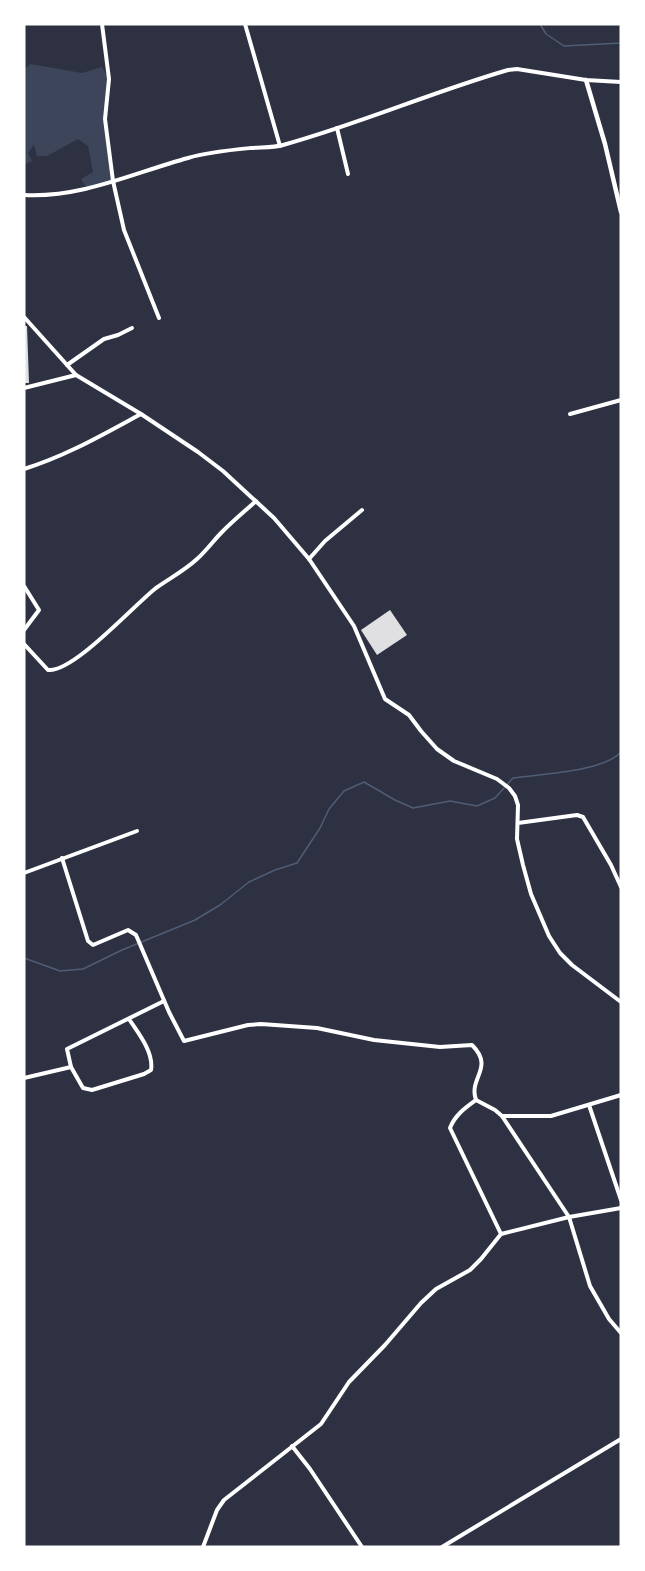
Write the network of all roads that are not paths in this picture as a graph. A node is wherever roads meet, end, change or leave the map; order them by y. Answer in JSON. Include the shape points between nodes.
{"nodes":[{"id":1,"x":102,"y":24,"type":"edge"},
{"id":2,"x":245,"y":24,"type":"edge"},
{"id":3,"x":586,"y":80,"type":"junction"},
{"id":4,"x":621,"y":82,"type":"edge"},
{"id":5,"x":337,"y":128,"type":"junction"},
{"id":6,"x":280,"y":146,"type":"junction"},
{"id":7,"x":348,"y":174,"type":"dead end"},
{"id":8,"x":113,"y":181,"type":"junction"},
{"id":9,"x":24,"y":195,"type":"edge"},
{"id":10,"x":621,"y":212,"type":"edge"},
{"id":11,"x":24,"y":317,"type":"edge"},
{"id":12,"x":159,"y":318,"type":"dead end"},
{"id":13,"x":132,"y":328,"type":"dead end"},
{"id":14,"x":67,"y":365,"type":"junction"},
{"id":15,"x":76,"y":375,"type":"junction"},
{"id":16,"x":24,"y":388,"type":"edge"},
{"id":17,"x":621,"y":400,"type":"edge"},
{"id":18,"x":141,"y":414,"type":"junction"},
{"id":19,"x":570,"y":414,"type":"dead end"},
{"id":20,"x":24,"y":469,"type":"edge"},
{"id":21,"x":256,"y":501,"type":"junction"},
{"id":22,"x":362,"y":510,"type":"dead end"},
{"id":23,"x":309,"y":559,"type":"junction"},
{"id":24,"x":24,"y":586,"type":"edge"},
{"id":25,"x":24,"y":630,"type":"edge"},
{"id":26,"x":24,"y":644,"type":"edge"},
{"id":27,"x":518,"y":823,"type":"junction"},
{"id":28,"x":137,"y":831,"type":"dead end"},
{"id":29,"x":62,"y":858,"type":"junction"},
{"id":30,"x":24,"y":873,"type":"edge"},
{"id":31,"x":621,"y":887,"type":"edge"},
{"id":32,"x":164,"y":1000,"type":"junction"},
{"id":33,"x":621,"y":1002,"type":"edge"},
{"id":34,"x":129,"y":1019,"type":"junction"},
{"id":35,"x":71,"y":1067,"type":"junction"},
{"id":36,"x":24,"y":1078,"type":"edge"},
{"id":37,"x":621,"y":1095,"type":"edge"},
{"id":38,"x":476,"y":1100,"type":"junction"},
{"id":39,"x":589,"y":1105,"type":"junction"},
{"id":40,"x":502,"y":1116,"type":"junction"},
{"id":41,"x":621,"y":1200,"type":"edge"},
{"id":42,"x":621,"y":1208,"type":"edge"},
{"id":43,"x":569,"y":1217,"type":"junction"},
{"id":44,"x":501,"y":1234,"type":"junction"},
{"id":45,"x":621,"y":1333,"type":"edge"},
{"id":46,"x":621,"y":1439,"type":"edge"},
{"id":47,"x":292,"y":1446,"type":"junction"},
{"id":48,"x":203,"y":1547,"type":"edge"},
{"id":49,"x":362,"y":1547,"type":"edge"},
{"id":50,"x":442,"y":1547,"type":"edge"}],
"edges":[{"from":1,"to":8,"type":"street","via":[[109,79],[105,119]]},
{"from":2,"to":6,"type":"street"},
{"from":3,"to":4,"type":"street"},
{"from":3,"to":5,"type":"street","via":[[508,69]]},
{"from":3,"to":10,"type":"street"},
{"from":5,"to":6,"type":"street"},
{"from":5,"to":7,"type":"street"},
{"from":6,"to":8,"type":"street","via":[[190,157]]},
{"from":8,"to":9,"type":"street","via":[[66,194]]},
{"from":8,"to":12,"type":"street","via":[[124,230]]},
{"from":11,"to":14,"type":"street"},
{"from":13,"to":14,"type":"street","via":[[104,339]]},
{"from":14,"to":15,"type":"street"},
{"from":15,"to":16,"type":"street"},
{"from":15,"to":18,"type":"street"},
{"from":17,"to":19,"type":"street"},
{"from":18,"to":20,"type":"street","via":[[75,450]]},
{"from":18,"to":21,"type":"street","via":[[198,452]]},
{"from":21,"to":23,"type":"street"},
{"from":21,"to":26,"type":"street","via":[[198,559],[61,668],[48,670]]},
{"from":22,"to":23,"type":"street"},
{"from":23,"to":27,"type":"street","via":[[354,626],[385,699],[409,715],[437,749],[509,788],[518,805]]},
{"from":24,"to":25,"type":"street","via":[[39,610]]},
{"from":27,"to":31,"type":"street","via":[[583,817]]},
{"from":27,"to":33,"type":"street","via":[[523,865],[549,936],[572,965]]},
{"from":28,"to":29,"type":"street"},
{"from":29,"to":30,"type":"street"},
{"from":29,"to":32,"type":"street","via":[[88,941],[93,945],[124,931],[133,932]]},
{"from":32,"to":34,"type":"street"},
{"from":32,"to":38,"type":"street","via":[[186,1041],[261,1024],[317,1028],[374,1040],[440,1047],[472,1045],[482,1062],[474,1088]]},
{"from":34,"to":35,"type":"street","via":[[67,1049]]},
{"from":34,"to":35,"type":"street","via":[[152,1060],[151,1070],[86,1090]]},
{"from":35,"to":36,"type":"street"},
{"from":37,"to":39,"type":"street"},
{"from":38,"to":40,"type":"street"},
{"from":38,"to":44,"type":"street","via":[[450,1128]]},
{"from":39,"to":40,"type":"street","via":[[550,1116]]},
{"from":39,"to":41,"type":"street"},
{"from":40,"to":43,"type":"street"},
{"from":42,"to":43,"type":"street"},
{"from":43,"to":44,"type":"street"},
{"from":43,"to":45,"type":"street","via":[[590,1286]]},
{"from":44,"to":47,"type":"street","via":[[470,1270],[436,1289],[421,1303],[349,1382],[321,1424]]},
{"from":46,"to":50,"type":"street"},
{"from":47,"to":48,"type":"street","via":[[224,1500]]},
{"from":47,"to":49,"type":"street"}]}
